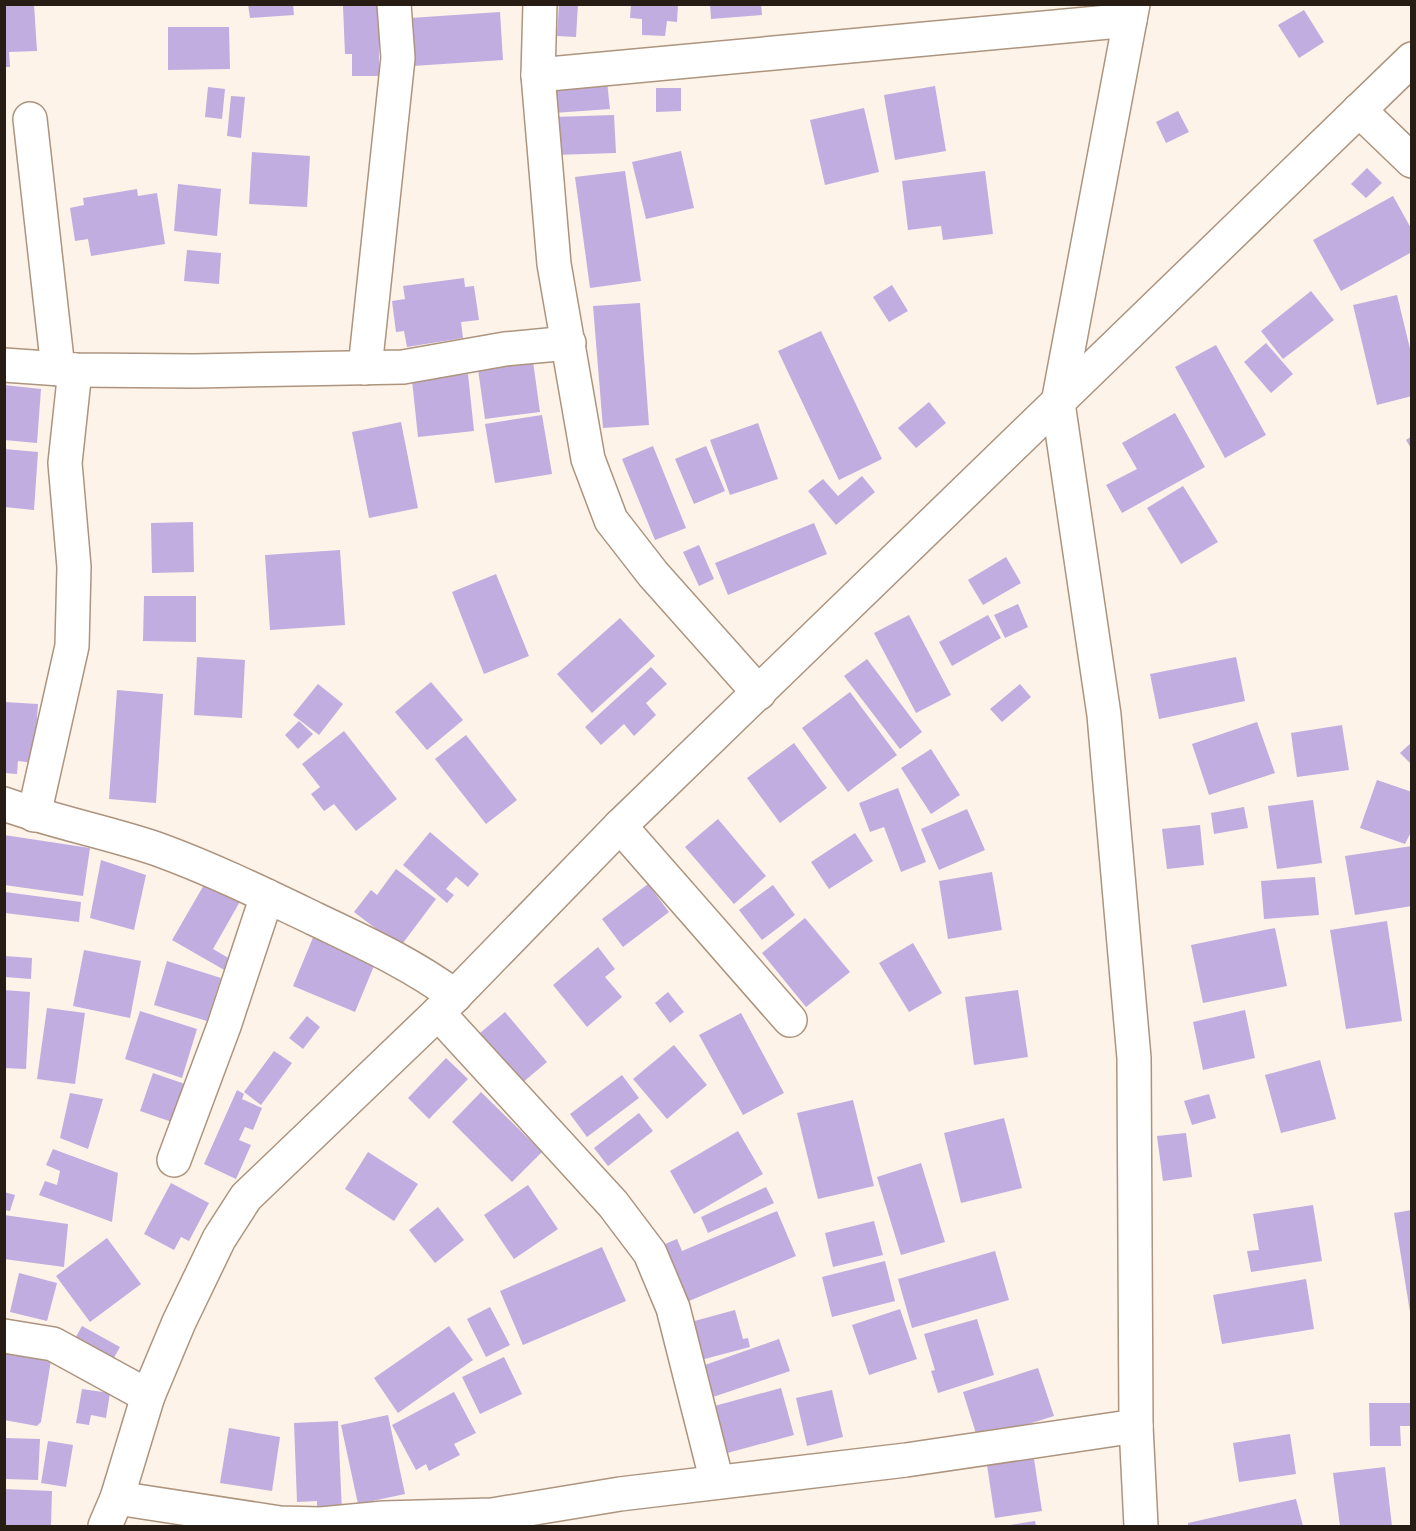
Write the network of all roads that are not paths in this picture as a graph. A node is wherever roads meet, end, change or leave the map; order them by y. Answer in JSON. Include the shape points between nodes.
{"nodes":[{"id":1,"x":394,"y":4,"type":"edge"},
{"id":2,"x":540,"y":4,"type":"edge"},
{"id":3,"x":1132,"y":12,"type":"edge"},
{"id":4,"x":1412,"y":59,"type":"edge"},
{"id":5,"x":538,"y":75,"type":"junction"},
{"id":6,"x":1359,"y":110,"type":"junction"},
{"id":7,"x":30,"y":119,"type":"dead end"},
{"id":8,"x":1412,"y":161,"type":"edge"},
{"id":9,"x":569,"y":343,"type":"junction"},
{"id":10,"x":4,"y":365,"type":"edge"},
{"id":11,"x":365,"y":368,"type":"junction"},
{"id":12,"x":67,"y":369,"type":"junction"},
{"id":13,"x":1058,"y":403,"type":"junction"},
{"id":14,"x":759,"y":693,"type":"junction"},
{"id":15,"x":19,"y":809,"type":"edge"},
{"id":16,"x":620,"y":826,"type":"junction"},
{"id":17,"x":267,"y":896,"type":"junction"},
{"id":18,"x":446,"y":1004,"type":"junction"},
{"id":19,"x":790,"y":1020,"type":"dead end"},
{"id":20,"x":174,"y":1160,"type":"dead end"},
{"id":21,"x":4,"y":1336,"type":"edge"},
{"id":22,"x":148,"y":1396,"type":"junction"},
{"id":23,"x":1136,"y":1426,"type":"junction"},
{"id":24,"x":717,"y":1482,"type":"junction"},
{"id":25,"x":111,"y":1512,"type":"edge"},
{"id":26,"x":1141,"y":1527,"type":"edge"}],
"edges":[{"from":1,"to":11,"type":"street","via":[[398,58]]},
{"from":2,"to":5,"type":"street"},
{"from":3,"to":5,"type":"street"},
{"from":3,"to":13,"type":"street"},
{"from":4,"to":6,"type":"street"},
{"from":5,"to":9,"type":"street","via":[[554,264]]},
{"from":6,"to":8,"type":"street"},
{"from":6,"to":13,"type":"street"},
{"from":7,"to":12,"type":"street"},
{"from":9,"to":11,"type":"street","via":[[403,367]]},
{"from":9,"to":14,"type":"street","via":[[588,459],[611,520],[652,574]]},
{"from":10,"to":12,"type":"street"},
{"from":11,"to":12,"type":"street"},
{"from":12,"to":15,"type":"street","via":[[65,463],[74,567],[72,646]]},
{"from":13,"to":14,"type":"street"},
{"from":13,"to":23,"type":"street","via":[[1104,715],[1134,1058]]},
{"from":14,"to":16,"type":"street"},
{"from":15,"to":17,"type":"street","via":[[156,849]]},
{"from":16,"to":18,"type":"street"},
{"from":16,"to":19,"type":"street"},
{"from":17,"to":18,"type":"street","via":[[417,969]]},
{"from":17,"to":20,"type":"street"},
{"from":18,"to":22,"type":"street","via":[[246,1197],[214,1249]]},
{"from":18,"to":24,"type":"street","via":[[650,1253],[673,1308]]},
{"from":21,"to":22,"type":"street","via":[[53,1344]]},
{"from":22,"to":25,"type":"street"},
{"from":23,"to":24,"type":"street","via":[[987,1449]]},
{"from":23,"to":26,"type":"street"},
{"from":24,"to":25,"type":"street","via":[[492,1515],[321,1524]]}]}
